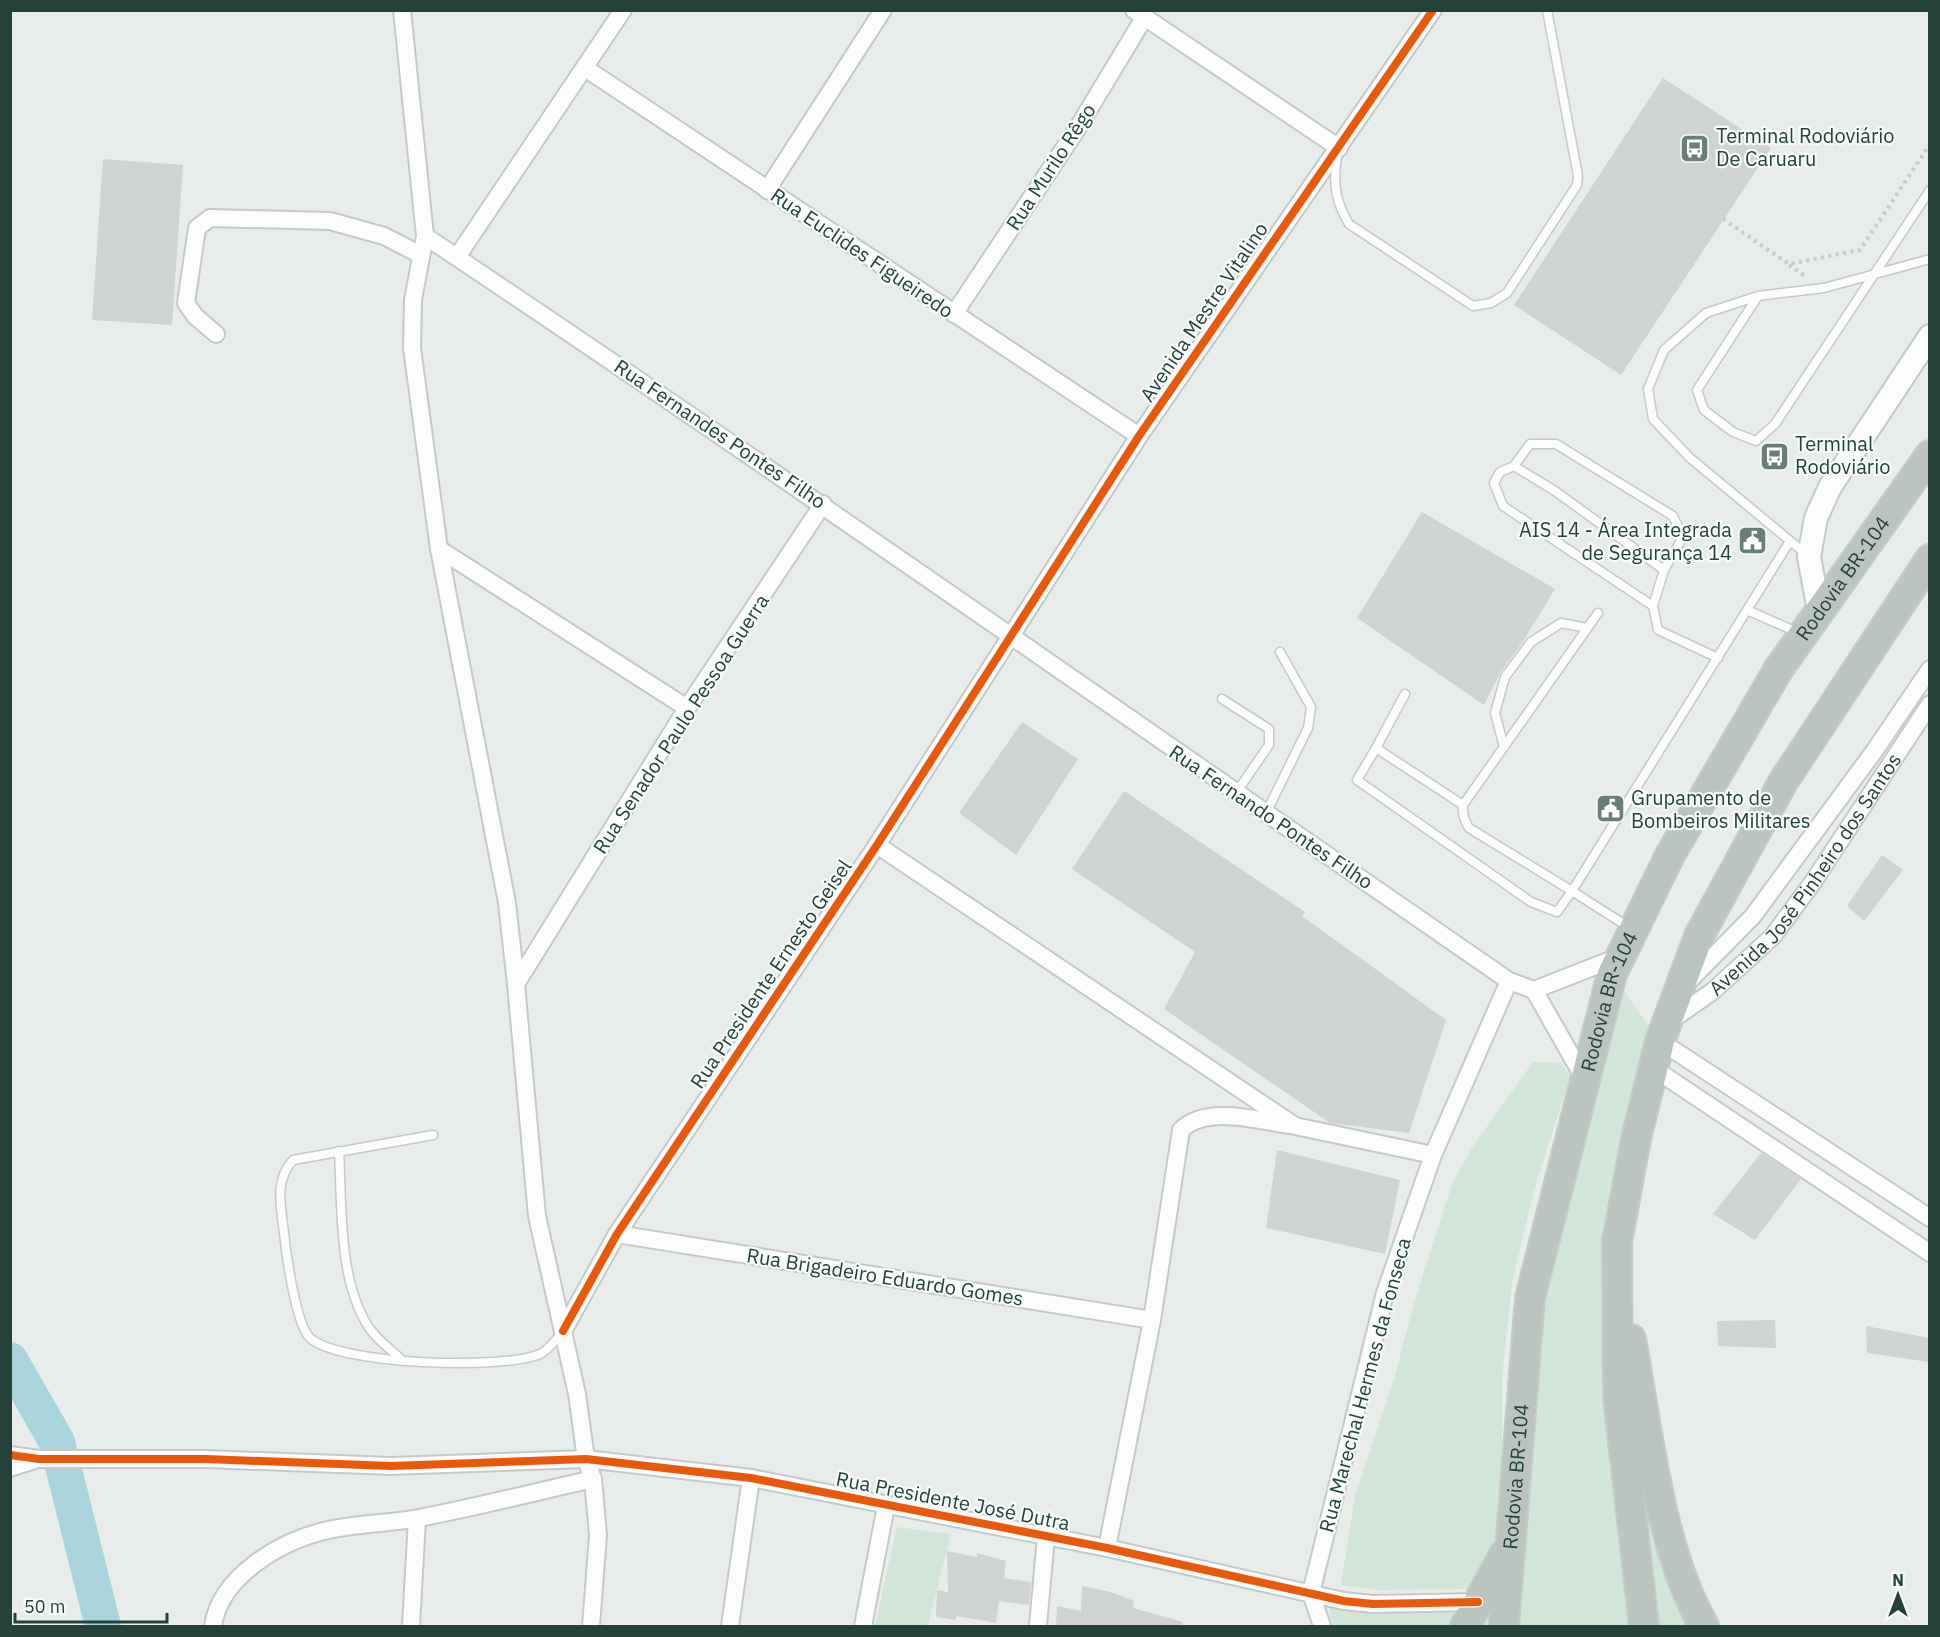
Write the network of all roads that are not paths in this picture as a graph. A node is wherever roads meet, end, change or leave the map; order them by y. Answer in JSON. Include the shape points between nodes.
{"nodes":[{"id":1,"x":402,"y":10,"type":"edge"},
{"id":2,"x":623,"y":10,"type":"edge"},
{"id":3,"x":883,"y":10,"type":"edge"},
{"id":4,"x":1433,"y":10,"type":"edge"},
{"id":5,"x":1547,"y":10,"type":"edge"},
{"id":6,"x":1139,"y":14,"type":"edge"},
{"id":7,"x":585,"y":68,"type":"junction"},
{"id":8,"x":1338,"y":148,"type":"junction"},
{"id":9,"x":767,"y":190,"type":"junction"},
{"id":10,"x":1929,"y":190,"type":"edge"},
{"id":11,"x":425,"y":236,"type":"junction"},
{"id":12,"x":421,"y":255,"type":"junction"},
{"id":13,"x":457,"y":257,"type":"junction"},
{"id":14,"x":1929,"y":259,"type":"edge"},
{"id":15,"x":1874,"y":274,"type":"junction"},
{"id":16,"x":1758,"y":296,"type":"junction"},
{"id":17,"x":954,"y":314,"type":"junction"},
{"id":18,"x":216,"y":334,"type":"dead end"},
{"id":19,"x":1929,"y":336,"type":"edge"},
{"id":20,"x":1139,"y":436,"type":"junction"},
{"id":21,"x":1929,"y":455,"type":"edge"},
{"id":22,"x":1514,"y":466,"type":"junction"},
{"id":23,"x":823,"y":504,"type":"junction"},
{"id":24,"x":1790,"y":541,"type":"junction"},
{"id":25,"x":439,"y":549,"type":"junction"},
{"id":26,"x":1809,"y":557,"type":"junction"},
{"id":27,"x":1929,"y":559,"type":"edge"},
{"id":28,"x":1664,"y":570,"type":"junction"},
{"id":29,"x":1653,"y":606,"type":"junction"},
{"id":30,"x":1747,"y":610,"type":"junction"},
{"id":31,"x":1819,"y":610,"type":"junction"},
{"id":32,"x":1598,"y":614,"type":"dead end"},
{"id":33,"x":1587,"y":628,"type":"junction"},
{"id":34,"x":1802,"y":635,"type":"junction"},
{"id":35,"x":1011,"y":638,"type":"junction"},
{"id":36,"x":1280,"y":652,"type":"dead end"},
{"id":37,"x":1718,"y":658,"type":"junction"},
{"id":38,"x":1929,"y":669,"type":"edge"},
{"id":39,"x":1405,"y":694,"type":"dead end"},
{"id":40,"x":1222,"y":699,"type":"dead end"},
{"id":41,"x":1929,"y":704,"type":"edge"},
{"id":42,"x":687,"y":708,"type":"junction"},
{"id":43,"x":1504,"y":747,"type":"junction"},
{"id":44,"x":1376,"y":748,"type":"junction"},
{"id":45,"x":1236,"y":793,"type":"junction"},
{"id":46,"x":1463,"y":805,"type":"junction"},
{"id":47,"x":1266,"y":813,"type":"junction"},
{"id":48,"x":877,"y":844,"type":"junction"},
{"id":49,"x":1572,"y":891,"type":"junction"},
{"id":50,"x":1633,"y":930,"type":"junction"},
{"id":51,"x":1621,"y":956,"type":"junction"},
{"id":52,"x":1509,"y":981,"type":"junction"},
{"id":53,"x":516,"y":984,"type":"junction"},
{"id":54,"x":1534,"y":990,"type":"junction"},
{"id":55,"x":1677,"y":994,"type":"junction"},
{"id":56,"x":1662,"y":1033,"type":"junction"},
{"id":57,"x":1653,"y":1068,"type":"junction"},
{"id":58,"x":1586,"y":1081,"type":"junction"},
{"id":59,"x":1295,"y":1126,"type":"junction"},
{"id":60,"x":433,"y":1135,"type":"dead end"},
{"id":61,"x":339,"y":1151,"type":"junction"},
{"id":62,"x":1433,"y":1155,"type":"junction"},
{"id":63,"x":1929,"y":1218,"type":"edge"},
{"id":64,"x":617,"y":1234,"type":"junction"},
{"id":65,"x":1929,"y":1253,"type":"edge"},
{"id":66,"x":1618,"y":1271,"type":"junction"},
{"id":67,"x":1152,"y":1320,"type":"junction"},
{"id":68,"x":563,"y":1331,"type":"junction"},
{"id":69,"x":404,"y":1362,"type":"junction"},
{"id":70,"x":10,"y":1455,"type":"edge"},
{"id":71,"x":39,"y":1459,"type":"junction"},
{"id":72,"x":586,"y":1459,"type":"junction"},
{"id":73,"x":10,"y":1468,"type":"edge"},
{"id":74,"x":751,"y":1478,"type":"junction"},
{"id":75,"x":593,"y":1479,"type":"junction"},
{"id":76,"x":886,"y":1506,"type":"junction"},
{"id":77,"x":417,"y":1518,"type":"junction"},
{"id":78,"x":1046,"y":1536,"type":"junction"},
{"id":79,"x":1509,"y":1546,"type":"junction"},
{"id":80,"x":1107,"y":1548,"type":"junction"},
{"id":81,"x":1311,"y":1593,"type":"junction"},
{"id":82,"x":1478,"y":1602,"type":"junction"},
{"id":83,"x":213,"y":1626,"type":"edge"},
{"id":84,"x":411,"y":1626,"type":"edge"},
{"id":85,"x":591,"y":1626,"type":"edge"},
{"id":86,"x":730,"y":1626,"type":"edge"},
{"id":87,"x":863,"y":1626,"type":"edge"},
{"id":88,"x":1038,"y":1626,"type":"edge"},
{"id":89,"x":1322,"y":1626,"type":"edge"},
{"id":90,"x":1465,"y":1626,"type":"edge"},
{"id":91,"x":1504,"y":1626,"type":"edge"},
{"id":92,"x":1644,"y":1626,"type":"edge"},
{"id":93,"x":1704,"y":1626,"type":"edge"}],
"edges":[{"from":1,"to":11,"type":"street"},
{"from":2,"to":7,"type":"street"},
{"from":3,"to":9,"type":"street"},
{"from":4,"to":8,"type":"street","name":"Avenida Mestre Vitalino"},
{"from":5,"to":8,"type":"lane","via":[[1577,185],[1507,292],[1499,298],[1473,306],[1348,224],[1338,205],[1333,180]]},
{"from":6,"to":8,"type":"street"},
{"from":6,"to":17,"type":"street","name":"Rua Murilo Rêgo","via":[[1077,129]]},
{"from":7,"to":9,"type":"street","name":"Rua Euclides Figueiredo"},
{"from":7,"to":13,"type":"street"},
{"from":8,"to":20,"type":"street","name":"Avenida Mestre Vitalino"},
{"from":9,"to":17,"type":"street","name":"Rua Euclides Figueiredo"},
{"from":10,"to":15,"type":"lane"},
{"from":11,"to":12,"type":"street"},
{"from":11,"to":13,"type":"street","name":"Rua Fernandes Pontes Filho"},
{"from":12,"to":18,"type":"street","via":[[384,236],[330,221],[210,218],[197,228],[186,303]]},
{"from":12,"to":25,"type":"street","via":[[413,300],[412,348]]},
{"from":13,"to":23,"type":"street","name":"Rua Fernandes Pontes Filho"},
{"from":14,"to":15,"type":"lane"},
{"from":15,"to":16,"type":"lane","via":[[1824,288]]},
{"from":15,"to":16,"type":"lane","via":[[1775,424],[1756,441],[1733,432],[1704,410],[1697,390]]},
{"from":16,"to":24,"type":"lane","via":[[1706,313],[1664,350],[1648,389],[1653,419],[1690,458]]},
{"from":17,"to":20,"type":"street","name":"Rua Euclides Figueiredo"},
{"from":19,"to":26,"type":"street","via":[[1830,487],[1816,518]]},
{"from":20,"to":35,"type":"street","name":"Avenida Mestre Vitalino"},
{"from":21,"to":31,"type":"highway","name":"Rodovia BR-104"},
{"from":22,"to":28,"type":"lane"},
{"from":22,"to":28,"type":"lane","via":[[1530,444],[1556,444],[1672,516],[1683,537]]},
{"from":22,"to":29,"type":"lane","via":[[1500,472],[1494,483],[1503,506]]},
{"from":23,"to":35,"type":"street","name":"Rua Fernandes Pontes Filho"},
{"from":23,"to":42,"type":"street","name":"Rua Senador Paulo Pessoa Guerra"},
{"from":24,"to":26,"type":"lane"},
{"from":24,"to":30,"type":"lane"},
{"from":25,"to":42,"type":"street"},
{"from":25,"to":53,"type":"street","via":[[507,903]]},
{"from":26,"to":31,"type":"street"},
{"from":27,"to":55,"type":"highway","via":[[1783,782],[1698,936]]},
{"from":28,"to":29,"type":"lane"},
{"from":29,"to":37,"type":"lane","via":[[1658,630]]},
{"from":30,"to":34,"type":"lane"},
{"from":30,"to":37,"type":"lane"},
{"from":31,"to":34,"type":"highway","name":"Rodovia BR-104"},
{"from":32,"to":33,"type":"lane"},
{"from":33,"to":43,"type":"lane"},
{"from":33,"to":43,"type":"lane","via":[[1561,622],[1531,642],[1505,677],[1495,713]]},
{"from":34,"to":50,"type":"highway","name":"Rodovia BR-104","via":[[1670,855]]},
{"from":35,"to":45,"type":"street","name":"Rua Fernando Pontes Filho"},
{"from":35,"to":48,"type":"street","name":"Rua Presidente Ernesto Geisel"},
{"from":36,"to":47,"type":"lane","via":[[1311,707],[1308,728]]},
{"from":37,"to":49,"type":"lane"},
{"from":38,"to":55,"type":"street","name":"Avenida José Pinheiro dos Santos","via":[[1754,916]]},
{"from":39,"to":44,"type":"lane"},
{"from":40,"to":45,"type":"lane","via":[[1269,729],[1269,745]]},
{"from":41,"to":56,"type":"street","name":"Avenida José Pinheiro dos Santos","via":[[1813,882],[1773,936]]},
{"from":42,"to":53,"type":"street","name":"Rua Senador Paulo Pessoa Guerra"},
{"from":43,"to":46,"type":"lane"},
{"from":44,"to":46,"type":"lane"},
{"from":44,"to":49,"type":"lane","via":[[1357,780],[1531,902],[1557,912]]},
{"from":45,"to":47,"type":"street","name":"Rua Fernando Pontes Filho"},
{"from":46,"to":49,"type":"lane","via":[[1469,828]]},
{"from":47,"to":52,"type":"street","name":"Rua Fernando Pontes Filho"},
{"from":48,"to":59,"type":"street"},
{"from":48,"to":64,"type":"street","name":"Rua Presidente Ernesto Geisel"},
{"from":49,"to":50,"type":"lane"},
{"from":50,"to":51,"type":"highway","name":"Rodovia BR-104"},
{"from":51,"to":54,"type":"street"},
{"from":51,"to":58,"type":"highway","name":"Rodovia BR-104","via":[[1612,974]]},
{"from":52,"to":54,"type":"street","name":"Rua Fernando Pontes Filho"},
{"from":52,"to":62,"type":"street","name":"Rua Marechal Hermes da Fonseca"},
{"from":53,"to":68,"type":"street","via":[[537,1216]]},
{"from":54,"to":58,"type":"street"},
{"from":55,"to":56,"type":"highway"},
{"from":56,"to":57,"type":"highway"},
{"from":56,"to":63,"type":"street"},
{"from":57,"to":65,"type":"street"},
{"from":57,"to":66,"type":"highway","via":[[1617,1242]]},
{"from":58,"to":79,"type":"highway","name":"Rodovia BR-104","via":[[1530,1298]]},
{"from":59,"to":62,"type":"street"},
{"from":59,"to":67,"type":"street","via":[[1221,1117],[1200,1118],[1181,1130]]},
{"from":60,"to":61,"type":"lane"},
{"from":61,"to":69,"type":"lane","via":[[351,1287],[370,1329]]},
{"from":61,"to":69,"type":"lane","via":[[293,1160],[284,1170],[280,1188],[289,1278],[307,1336],[323,1347]]},
{"from":62,"to":81,"type":"street","name":"Rua Marechal Hermes da Fonseca","via":[[1385,1293]]},
{"from":64,"to":67,"type":"street","name":"Rua Brigadeiro Eduardo Gomes"},
{"from":64,"to":68,"type":"street","name":"Rua Presidente Ernesto Geisel"},
{"from":66,"to":92,"type":"highway","via":[[1618,1397]]},
{"from":66,"to":93,"type":"highway","via":[[1666,1524],[1676,1564]]},
{"from":67,"to":80,"type":"street"},
{"from":68,"to":69,"type":"lane","via":[[543,1353],[515,1361]]},
{"from":68,"to":72,"type":"street"},
{"from":70,"to":71,"type":"street"},
{"from":71,"to":72,"type":"street","name":"Rua Presidente José Dutra","via":[[206,1459],[391,1466]]},
{"from":71,"to":73,"type":"street"},
{"from":72,"to":74,"type":"street","name":"Rua Presidente José Dutra"},
{"from":72,"to":75,"type":"street"},
{"from":74,"to":76,"type":"street","name":"Rua Presidente José Dutra"},
{"from":74,"to":86,"type":"street"},
{"from":75,"to":77,"type":"street"},
{"from":75,"to":85,"type":"street","via":[[598,1535]]},
{"from":76,"to":78,"type":"street","name":"Rua Presidente José Dutra"},
{"from":76,"to":87,"type":"street"},
{"from":77,"to":83,"type":"street","via":[[323,1531],[276,1551],[249,1568],[227,1589]]},
{"from":77,"to":84,"type":"street"},
{"from":78,"to":80,"type":"street","name":"Rua Presidente José Dutra"},
{"from":78,"to":88,"type":"street"},
{"from":79,"to":82,"type":"highway"},
{"from":79,"to":91,"type":"highway","name":"Rodovia BR-104"},
{"from":80,"to":81,"type":"street","name":"Rua Presidente José Dutra"},
{"from":81,"to":82,"type":"street","name":"Rua Presidente José Dutra","via":[[1373,1604]]},
{"from":81,"to":89,"type":"street"},
{"from":82,"to":90,"type":"highway"}]}
